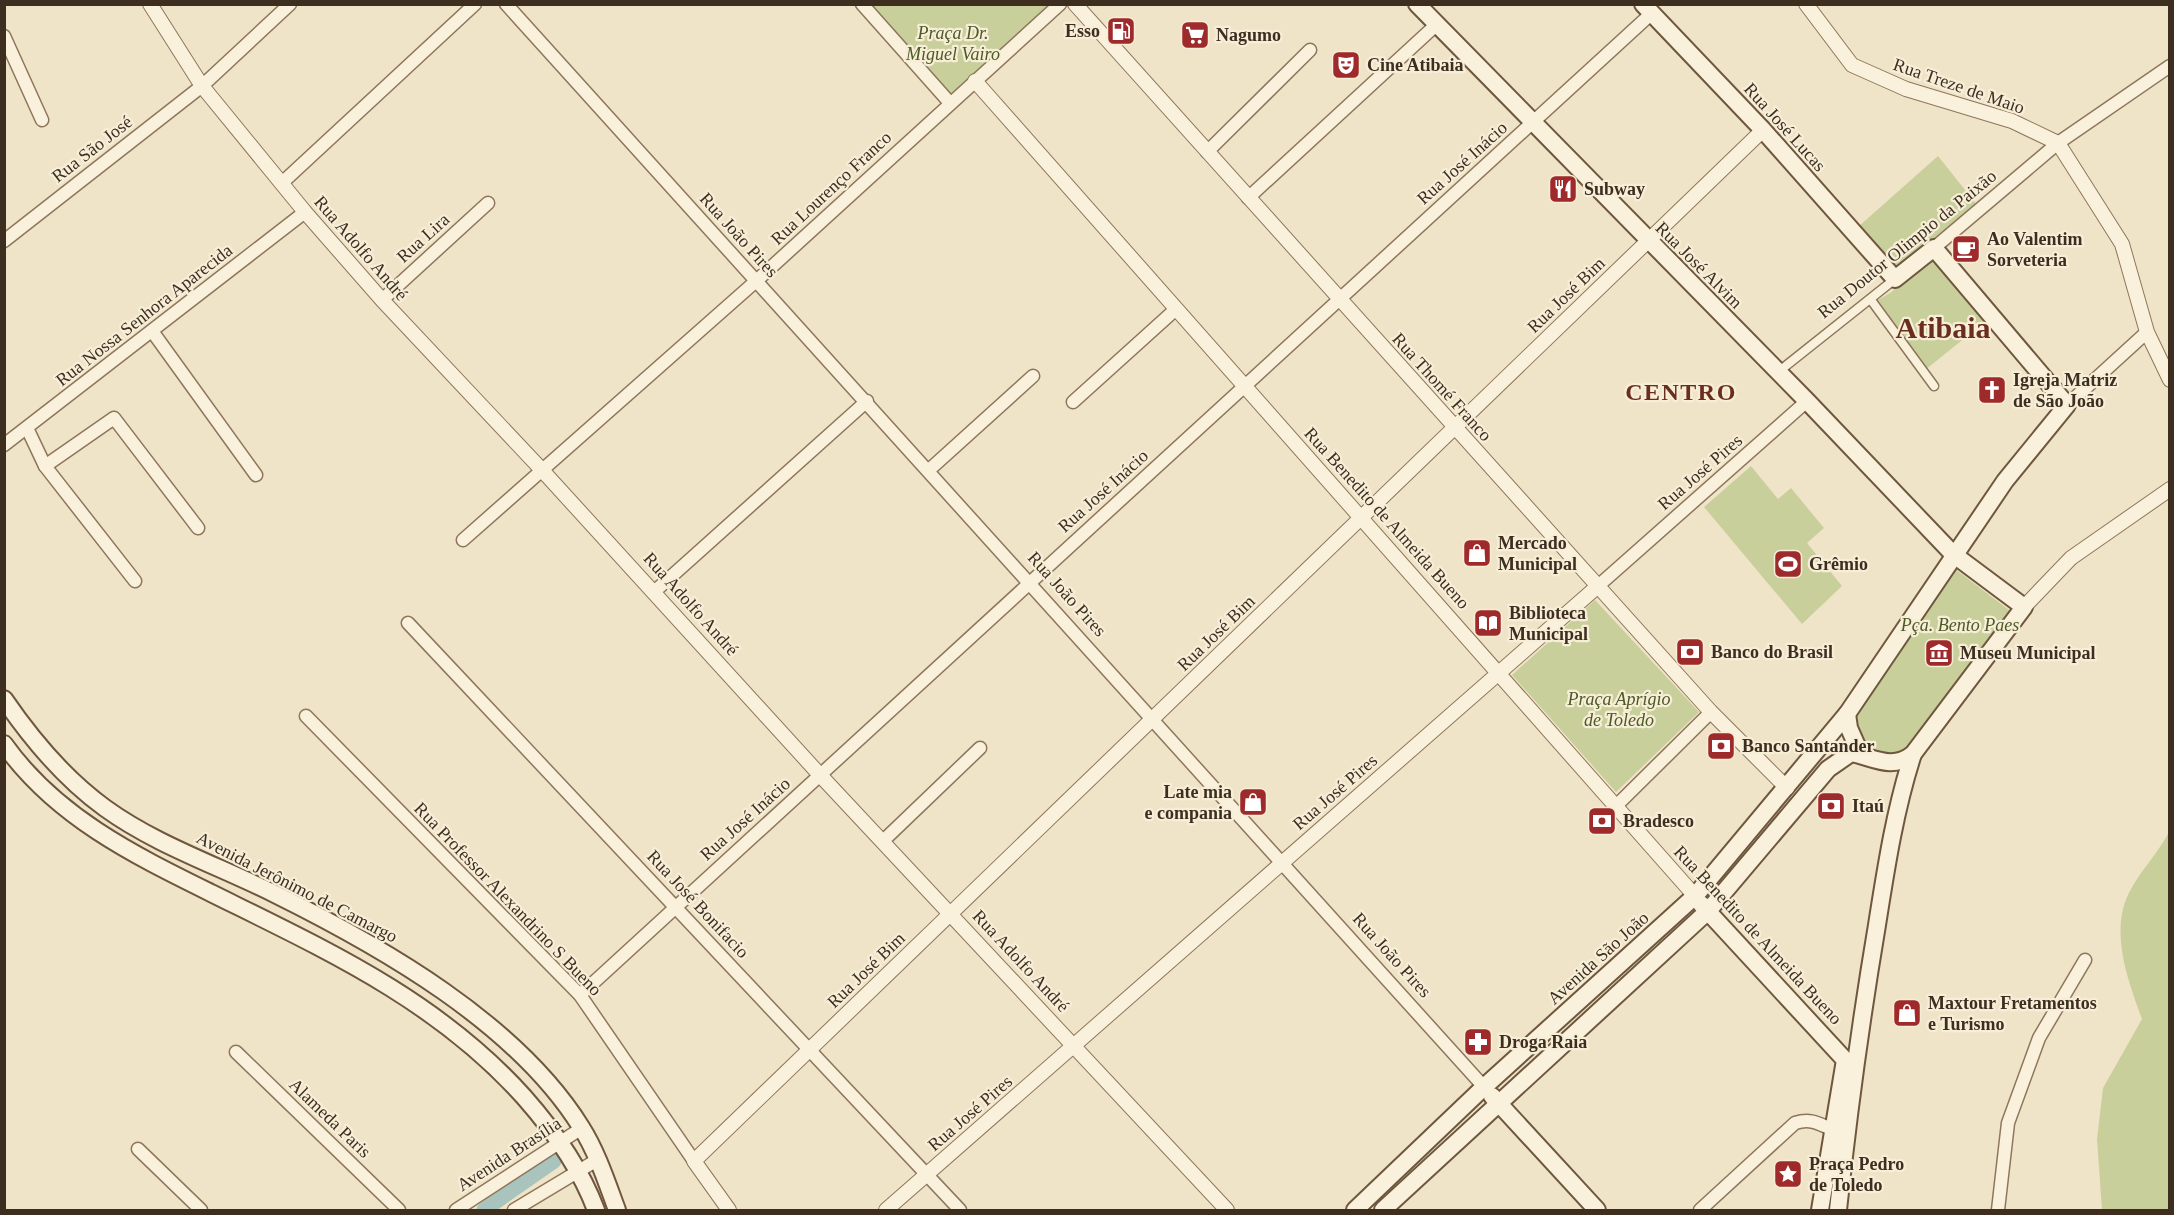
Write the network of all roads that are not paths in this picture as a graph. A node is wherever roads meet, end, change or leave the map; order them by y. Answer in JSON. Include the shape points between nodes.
{"nodes":[{"id":1,"x":150,"y":4,"type":"edge"},
{"id":2,"x":290,"y":4,"type":"edge"},
{"id":3,"x":475,"y":4,"type":"edge"},
{"id":4,"x":507,"y":4,"type":"edge"},
{"id":5,"x":862,"y":4,"type":"edge"},
{"id":6,"x":1060,"y":4,"type":"edge"},
{"id":7,"x":1075,"y":4,"type":"edge"},
{"id":8,"x":1417,"y":4,"type":"edge"},
{"id":9,"x":1806,"y":4,"type":"edge"},
{"id":10,"x":1647,"y":9,"type":"edge"},
{"id":11,"x":1436,"y":25,"type":"junction"},
{"id":12,"x":4,"y":36,"type":"edge"},
{"id":13,"x":1310,"y":50,"type":"dead end"},
{"id":14,"x":2169,"y":66,"type":"edge"},
{"id":15,"x":975,"y":81,"type":"junction"},
{"id":16,"x":202,"y":86,"type":"junction"},
{"id":17,"x":950,"y":103,"type":"junction"},
{"id":18,"x":42,"y":120,"type":"dead end"},
{"id":19,"x":1532,"y":123,"type":"junction"},
{"id":20,"x":1763,"y":130,"type":"junction"},
{"id":21,"x":2058,"y":142,"type":"junction"},
{"id":22,"x":1207,"y":152,"type":"junction"},
{"id":23,"x":283,"y":182,"type":"junction"},
{"id":24,"x":1248,"y":198,"type":"junction"},
{"id":25,"x":488,"y":203,"type":"dead end"},
{"id":26,"x":305,"y":212,"type":"junction"},
{"id":27,"x":4,"y":241,"type":"edge"},
{"id":28,"x":1648,"y":242,"type":"junction"},
{"id":29,"x":1934,"y":248,"type":"junction"},
{"id":30,"x":1895,"y":279,"type":"junction"},
{"id":31,"x":755,"y":282,"type":"junction"},
{"id":32,"x":382,"y":300,"type":"junction"},
{"id":33,"x":1338,"y":300,"type":"junction"},
{"id":34,"x":1871,"y":300,"type":"junction"},
{"id":35,"x":1176,"y":309,"type":"junction"},
{"id":36,"x":152,"y":332,"type":"junction"},
{"id":37,"x":2147,"y":332,"type":"junction"},
{"id":38,"x":1778,"y":372,"type":"junction"},
{"id":39,"x":1033,"y":376,"type":"dead end"},
{"id":40,"x":2169,"y":380,"type":"edge"},
{"id":41,"x":1934,"y":386,"type":"dead end"},
{"id":42,"x":1244,"y":387,"type":"junction"},
{"id":43,"x":867,"y":401,"type":"junction"},
{"id":44,"x":1807,"y":401,"type":"junction"},
{"id":45,"x":1073,"y":402,"type":"dead end"},
{"id":46,"x":2067,"y":405,"type":"junction"},
{"id":47,"x":1455,"y":427,"type":"junction"},
{"id":48,"x":27,"y":428,"type":"junction"},
{"id":49,"x":4,"y":445,"type":"edge"},
{"id":50,"x":45,"y":466,"type":"junction"},
{"id":51,"x":541,"y":469,"type":"junction"},
{"id":52,"x":928,"y":470,"type":"junction"},
{"id":53,"x":256,"y":475,"type":"dead end"},
{"id":54,"x":2169,"y":489,"type":"edge"},
{"id":55,"x":1361,"y":518,"type":"junction"},
{"id":56,"x":198,"y":528,"type":"dead end"},
{"id":57,"x":463,"y":540,"type":"dead end"},
{"id":58,"x":1953,"y":554,"type":"junction"},
{"id":59,"x":135,"y":581,"type":"dead end"},
{"id":60,"x":1030,"y":582,"type":"junction"},
{"id":61,"x":1598,"y":586,"type":"junction"},
{"id":62,"x":655,"y":591,"type":"junction"},
{"id":63,"x":2024,"y":607,"type":"junction"},
{"id":64,"x":408,"y":623,"type":"dead end"},
{"id":65,"x":1499,"y":672,"type":"junction"},
{"id":66,"x":4,"y":699,"type":"edge"},
{"id":67,"x":1711,"y":712,"type":"junction"},
{"id":68,"x":1846,"y":714,"type":"junction"},
{"id":69,"x":306,"y":716,"type":"dead end"},
{"id":70,"x":1154,"y":718,"type":"junction"},
{"id":71,"x":4,"y":744,"type":"edge"},
{"id":72,"x":980,"y":748,"type":"dead end"},
{"id":73,"x":1913,"y":754,"type":"junction"},
{"id":74,"x":1861,"y":755,"type":"junction"},
{"id":75,"x":820,"y":775,"type":"junction"},
{"id":76,"x":1787,"y":788,"type":"junction"},
{"id":77,"x":1616,"y":806,"type":"junction"},
{"id":78,"x":883,"y":841,"type":"junction"},
{"id":79,"x":1283,"y":862,"type":"junction"},
{"id":80,"x":1695,"y":896,"type":"junction"},
{"id":81,"x":675,"y":907,"type":"junction"},
{"id":82,"x":1708,"y":911,"type":"junction"},
{"id":83,"x":951,"y":913,"type":"junction"},
{"id":84,"x":2085,"y":960,"type":"dead end"},
{"id":85,"x":580,"y":995,"type":"junction"},
{"id":86,"x":1546,"y":1031,"type":"junction"},
{"id":87,"x":1859,"y":1033,"type":"junction"},
{"id":88,"x":1826,"y":1037,"type":"junction"},
{"id":89,"x":1074,"y":1045,"type":"junction"},
{"id":90,"x":1561,"y":1046,"type":"junction"},
{"id":91,"x":809,"y":1050,"type":"junction"},
{"id":92,"x":236,"y":1052,"type":"dead end"},
{"id":93,"x":1484,"y":1087,"type":"junction"},
{"id":94,"x":1498,"y":1103,"type":"junction"},
{"id":95,"x":582,"y":1128,"type":"junction"},
{"id":96,"x":1840,"y":1133,"type":"junction"},
{"id":97,"x":561,"y":1142,"type":"junction"},
{"id":98,"x":138,"y":1149,"type":"dead end"},
{"id":99,"x":597,"y":1160,"type":"junction"},
{"id":100,"x":694,"y":1161,"type":"junction"},
{"id":101,"x":579,"y":1171,"type":"junction"},
{"id":102,"x":927,"y":1175,"type":"junction"},
{"id":103,"x":1364,"y":1208,"type":"edge"},
{"id":104,"x":201,"y":1210,"type":"edge"},
{"id":105,"x":399,"y":1210,"type":"edge"},
{"id":106,"x":456,"y":1210,"type":"edge"},
{"id":107,"x":514,"y":1210,"type":"edge"},
{"id":108,"x":596,"y":1210,"type":"edge"},
{"id":109,"x":617,"y":1210,"type":"edge"},
{"id":110,"x":729,"y":1210,"type":"edge"},
{"id":111,"x":886,"y":1210,"type":"edge"},
{"id":112,"x":960,"y":1210,"type":"edge"},
{"id":113,"x":1227,"y":1210,"type":"edge"},
{"id":114,"x":1383,"y":1210,"type":"edge"},
{"id":115,"x":1597,"y":1210,"type":"edge"},
{"id":116,"x":1700,"y":1210,"type":"edge"},
{"id":117,"x":1820,"y":1210,"type":"edge"},
{"id":118,"x":1838,"y":1210,"type":"edge"},
{"id":119,"x":1998,"y":1210,"type":"edge"}],
"edges":[{"from":1,"to":16,"type":"street","name":"Rua Adolfo André"},
{"from":2,"to":16,"type":"street","name":"Rua São José"},
{"from":3,"to":23,"type":"street"},
{"from":4,"to":31,"type":"street","name":"Rua João Pires"},
{"from":5,"to":17,"type":"street"},
{"from":6,"to":15,"type":"street","name":"Rua Lourenço Franco"},
{"from":7,"to":22,"type":"street","name":"Rua Thomé Franco"},
{"from":8,"to":11,"type":"main road","name":"Rua José Alvim"},
{"from":9,"to":21,"type":"street","name":"Rua Treze de Maio","via":[[1852,65],[1906,89],[2012,121]]},
{"from":10,"to":19,"type":"street","name":"Rua José Inácio"},
{"from":10,"to":20,"type":"main road","name":"Rua José Lucas"},
{"from":11,"to":19,"type":"main road","name":"Rua José Alvim"},
{"from":11,"to":24,"type":"street"},
{"from":12,"to":18,"type":"street"},
{"from":13,"to":22,"type":"street"},
{"from":14,"to":21,"type":"street","name":"Rua Doutor Olimpio da Paixão"},
{"from":15,"to":17,"type":"street","name":"Rua Lourenço Franco"},
{"from":15,"to":35,"type":"street","name":"Rua Benedito de Almeida Bueno"},
{"from":16,"to":23,"type":"street","name":"Rua Adolfo André"},
{"from":16,"to":27,"type":"street","name":"Rua São José"},
{"from":17,"to":31,"type":"street","name":"Rua Lourenço Franco"},
{"from":19,"to":28,"type":"main road","name":"Rua José Alvim"},
{"from":19,"to":33,"type":"street","name":"Rua José Inácio"},
{"from":20,"to":28,"type":"street","name":"Rua José Bim"},
{"from":20,"to":30,"type":"main road","name":"Rua José Lucas"},
{"from":21,"to":29,"type":"street","name":"Rua Doutor Olimpio da Paixão"},
{"from":21,"to":37,"type":"street","via":[[2122,243]]},
{"from":22,"to":24,"type":"street","name":"Rua Thomé Franco"},
{"from":23,"to":26,"type":"street","name":"Rua Adolfo André"},
{"from":24,"to":33,"type":"street","name":"Rua Thomé Franco"},
{"from":25,"to":32,"type":"street","name":"Rua Lira"},
{"from":26,"to":32,"type":"street","name":"Rua Adolfo André"},
{"from":26,"to":36,"type":"street","name":"Rua Nossa Senhora Aparecida"},
{"from":28,"to":38,"type":"main road","name":"Rua José Alvim"},
{"from":28,"to":47,"type":"street","name":"Rua José Bim"},
{"from":29,"to":30,"type":"main road","name":"Rua Doutor Olimpio da Paixão"},
{"from":29,"to":46,"type":"main road"},
{"from":30,"to":34,"type":"street","name":"Rua Doutor Olimpio da Paixão"},
{"from":31,"to":43,"type":"street","name":"Rua João Pires"},
{"from":31,"to":51,"type":"street","name":"Rua Lourenço Franco"},
{"from":32,"to":51,"type":"street","name":"Rua Adolfo André"},
{"from":33,"to":42,"type":"street","name":"Rua José Inácio"},
{"from":33,"to":47,"type":"street","name":"Rua Thomé Franco"},
{"from":34,"to":38,"type":"street","name":"Rua Doutor Olimpio da Paixão"},
{"from":34,"to":41,"type":"street"},
{"from":35,"to":42,"type":"street","name":"Rua Benedito de Almeida Bueno"},
{"from":35,"to":45,"type":"street"},
{"from":36,"to":48,"type":"street","name":"Rua Nossa Senhora Aparecida"},
{"from":36,"to":53,"type":"street"},
{"from":37,"to":40,"type":"street"},
{"from":37,"to":46,"type":"street"},
{"from":38,"to":44,"type":"main road","name":"Rua José Alvim"},
{"from":39,"to":52,"type":"street"},
{"from":42,"to":55,"type":"street","name":"Rua Benedito de Almeida Bueno"},
{"from":42,"to":60,"type":"street","name":"Rua José Inácio"},
{"from":43,"to":52,"type":"street","name":"Rua João Pires"},
{"from":43,"to":62,"type":"street"},
{"from":44,"to":58,"type":"main road","name":"Rua José Alvim"},
{"from":44,"to":61,"type":"street","name":"Rua José Pires"},
{"from":46,"to":58,"type":"main road","name":"Avenida São João","via":[[2005,481]]},
{"from":47,"to":55,"type":"street","name":"Rua José Bim"},
{"from":47,"to":61,"type":"street","name":"Rua Thomé Franco"},
{"from":48,"to":49,"type":"street","name":"Rua Nossa Senhora Aparecida"},
{"from":48,"to":50,"type":"street"},
{"from":50,"to":56,"type":"street","via":[[114,417]]},
{"from":50,"to":59,"type":"street"},
{"from":51,"to":57,"type":"street","name":"Rua Lourenço Franco"},
{"from":51,"to":62,"type":"street","name":"Rua Adolfo André"},
{"from":52,"to":60,"type":"street","name":"Rua João Pires"},
{"from":54,"to":63,"type":"street","via":[[2071,558]]},
{"from":55,"to":65,"type":"street","name":"Rua Benedito de Almeida Bueno"},
{"from":55,"to":70,"type":"street","name":"Rua José Bim"},
{"from":58,"to":63,"type":"main road","name":"Rua José Alvim"},
{"from":58,"to":68,"type":"main road","name":"Avenida São João"},
{"from":60,"to":70,"type":"street","name":"Rua João Pires"},
{"from":60,"to":75,"type":"street","name":"Rua José Inácio"},
{"from":61,"to":65,"type":"street","name":"Rua José Pires"},
{"from":61,"to":67,"type":"street","name":"Rua Thomé Franco"},
{"from":62,"to":75,"type":"street","name":"Rua Adolfo André"},
{"from":63,"to":73,"type":"main road"},
{"from":64,"to":81,"type":"street","name":"Rua José Bonifacio"},
{"from":65,"to":77,"type":"street","name":"Rua Benedito de Almeida Bueno"},
{"from":65,"to":79,"type":"street","name":"Rua José Pires"},
{"from":66,"to":95,"type":"main road","name":"Avenida Jerônimo de Camargo","via":[[46,755],[106,808],[363,939],[421,975],[496,1033],[547,1081]]},
{"from":67,"to":76,"type":"street","name":"Rua Thomé Franco"},
{"from":67,"to":77,"type":"street"},
{"from":68,"to":74,"type":"main road"},
{"from":68,"to":76,"type":"main road","name":"Avenida São João"},
{"from":69,"to":85,"type":"street","name":"Rua Professor Alexandrino S Bueno"},
{"from":70,"to":79,"type":"street","name":"Rua João Pires"},
{"from":70,"to":83,"type":"street","name":"Rua José Bim"},
{"from":71,"to":97,"type":"main road","via":[[42,789],[124,850],[363,969],[444,1022],[499,1069]]},
{"from":72,"to":78,"type":"street"},
{"from":73,"to":74,"type":"main road","via":[[1906,760],[1890,763]]},
{"from":73,"to":87,"type":"main road","via":[[1882,892]]},
{"from":74,"to":82,"type":"main road","via":[[1851,753],[1828,769]]},
{"from":75,"to":78,"type":"street","name":"Rua Adolfo André"},
{"from":75,"to":81,"type":"street","name":"Rua José Inácio"},
{"from":76,"to":80,"type":"main road","name":"Avenida São João"},
{"from":77,"to":80,"type":"street","name":"Rua Benedito de Almeida Bueno"},
{"from":78,"to":83,"type":"street","name":"Rua Adolfo André"},
{"from":79,"to":89,"type":"street","name":"Rua José Pires"},
{"from":79,"to":93,"type":"street","name":"Rua João Pires"},
{"from":80,"to":82,"type":"main road","name":"Rua Benedito de Almeida Bueno"},
{"from":80,"to":86,"type":"main road","name":"Avenida São João"},
{"from":81,"to":85,"type":"street","name":"Rua José Inácio"},
{"from":81,"to":91,"type":"street","name":"Rua José Bonifacio"},
{"from":82,"to":88,"type":"main road","name":"Rua Benedito de Almeida Bueno"},
{"from":82,"to":90,"type":"main road"},
{"from":83,"to":89,"type":"street","name":"Rua Adolfo André"},
{"from":83,"to":91,"type":"street","name":"Rua José Bim"},
{"from":84,"to":119,"type":"street","via":[[2039,1038],[2008,1123]]},
{"from":85,"to":100,"type":"street","name":"Rua Professor Alexandrino S Bueno"},
{"from":86,"to":90,"type":"main road"},
{"from":86,"to":93,"type":"main road","name":"Avenida São João"},
{"from":87,"to":88,"type":"main road","via":[[1844,1043]]},
{"from":87,"to":96,"type":"main road"},
{"from":88,"to":96,"type":"main road","name":"Rua Benedito de Almeida Bueno","via":[[1845,1060]]},
{"from":89,"to":102,"type":"street","name":"Rua José Pires"},
{"from":89,"to":113,"type":"street","name":"Rua Adolfo André"},
{"from":90,"to":94,"type":"main road"},
{"from":91,"to":100,"type":"street","name":"Rua José Bim"},
{"from":91,"to":102,"type":"street","name":"Rua José Bonifacio"},
{"from":92,"to":105,"type":"street","name":"Alameda Paris"},
{"from":93,"to":94,"type":"main road","name":"Rua João Pires"},
{"from":93,"to":103,"type":"main road","name":"Avenida São João"},
{"from":94,"to":114,"type":"main road"},
{"from":94,"to":115,"type":"main road","name":"Rua João Pires"},
{"from":95,"to":97,"type":"street","name":"Avenida Brasília"},
{"from":95,"to":99,"type":"main road","name":"Avenida Jerônimo de Camargo"},
{"from":96,"to":116,"type":"street","via":[[1807,1119],[1795,1124]]},
{"from":96,"to":117,"type":"main road"},
{"from":96,"to":118,"type":"main road"},
{"from":97,"to":101,"type":"main road"},
{"from":97,"to":106,"type":"street","name":"Avenida Brasília"},
{"from":98,"to":104,"type":"street"},
{"from":99,"to":101,"type":"street"},
{"from":99,"to":109,"type":"main road","name":"Avenida Jerônimo de Camargo"},
{"from":100,"to":110,"type":"street","name":"Rua Professor Alexandrino S Bueno"},
{"from":101,"to":107,"type":"street"},
{"from":101,"to":108,"type":"main road"},
{"from":102,"to":111,"type":"street","name":"Rua José Pires"},
{"from":102,"to":112,"type":"street","name":"Rua José Bonifacio"}]}
